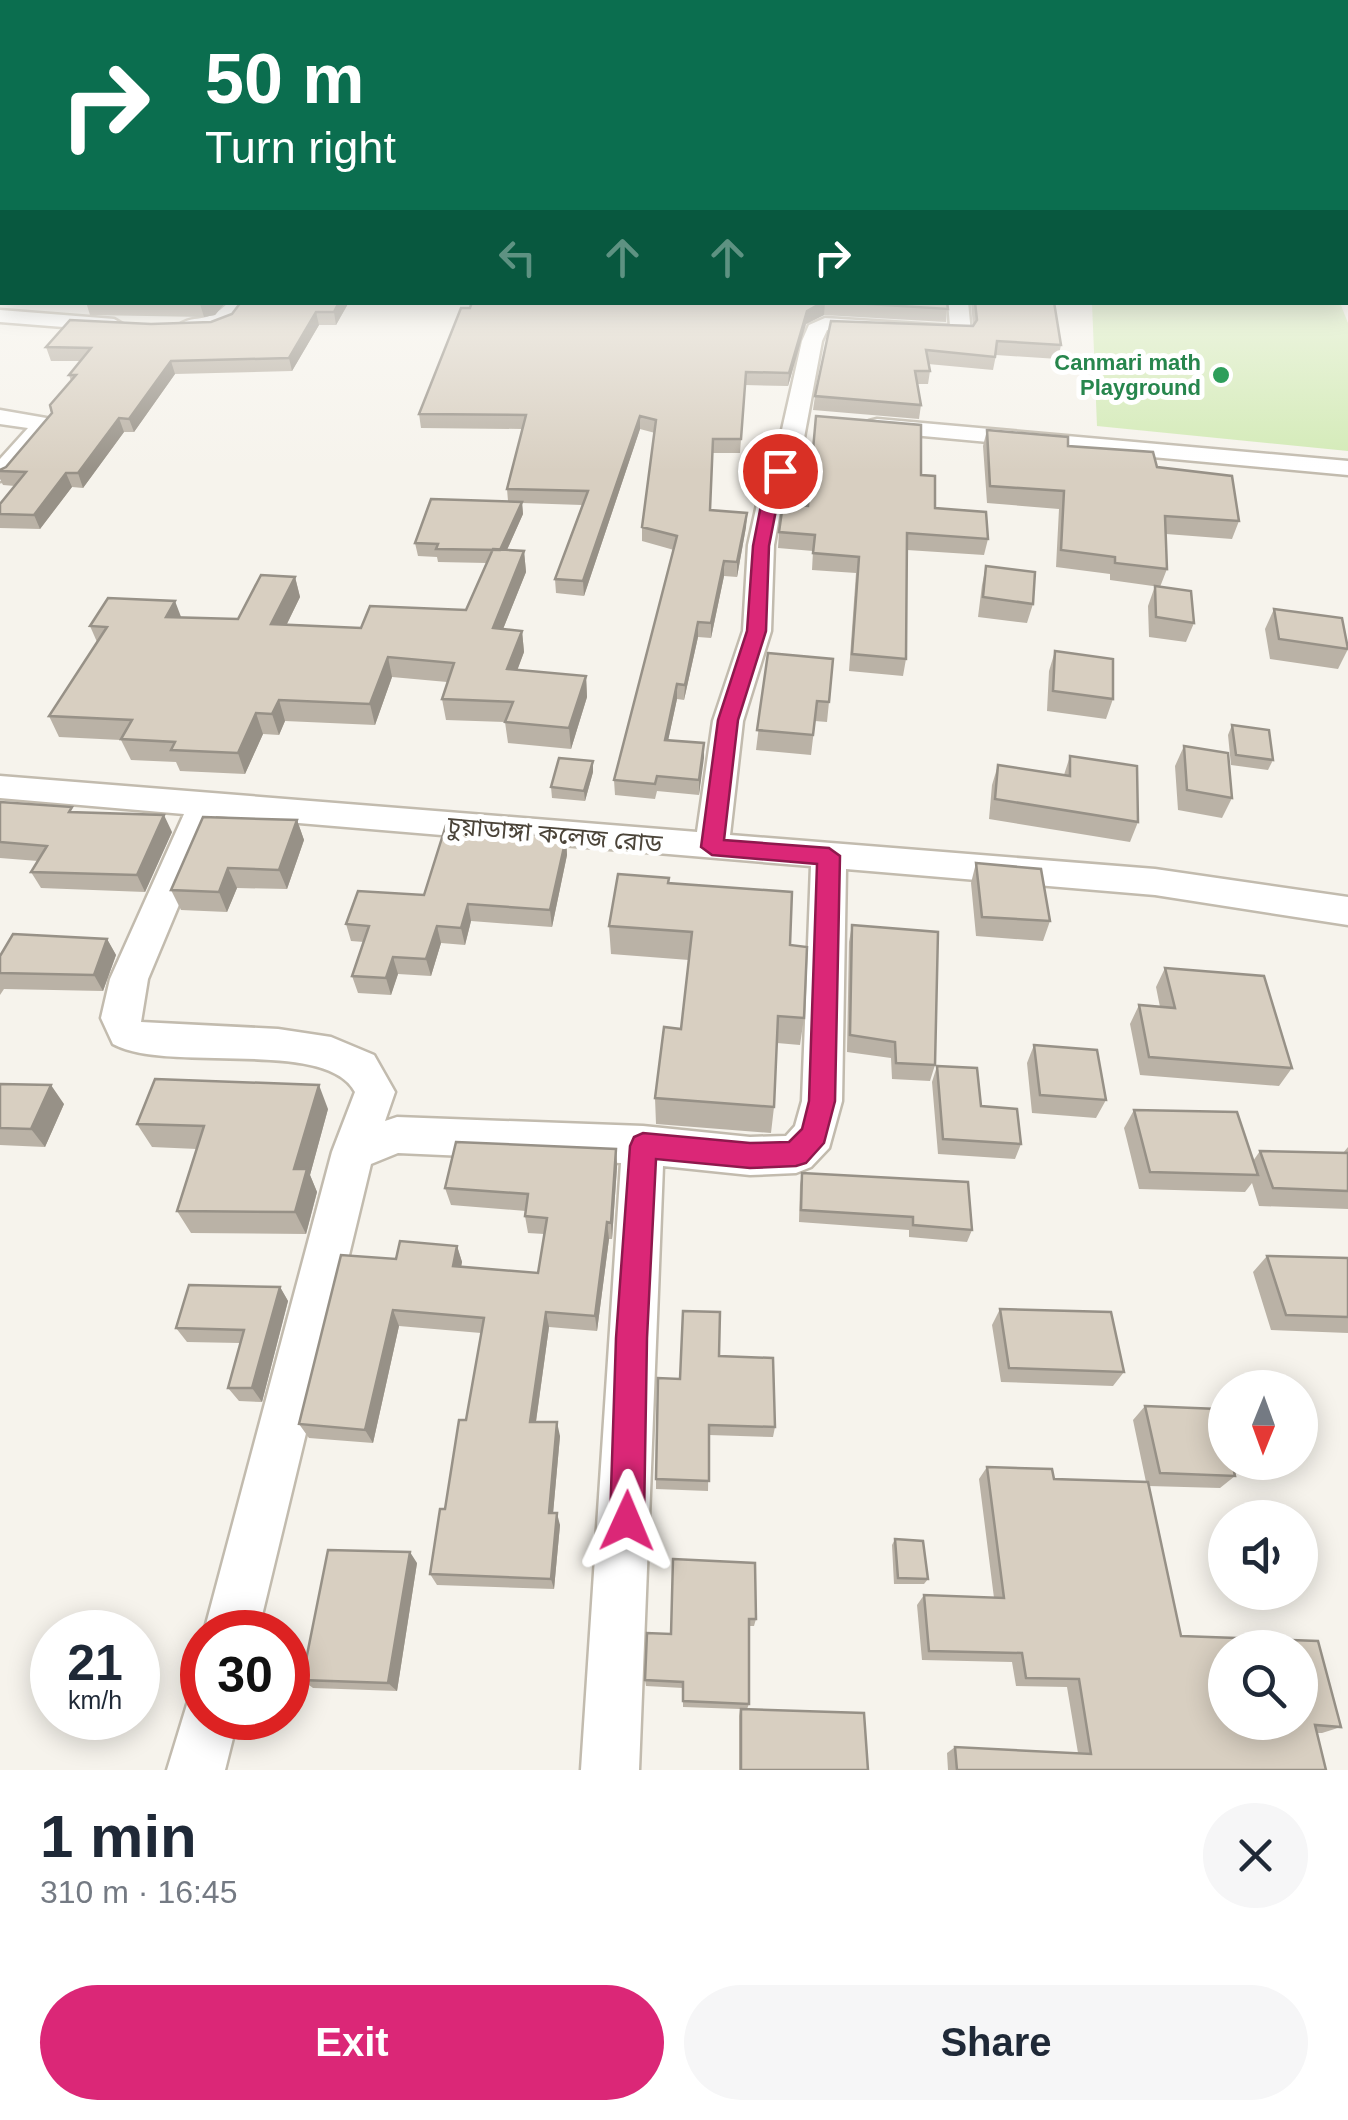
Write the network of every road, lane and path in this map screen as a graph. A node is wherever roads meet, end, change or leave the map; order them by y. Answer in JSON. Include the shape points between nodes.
{"nodes":[{"id":1,"x":237,"y":306,"type":"edge"},
{"id":2,"x":958,"y":306,"type":"edge"},
{"id":3,"x":0,"y":316,"type":"edge"},
{"id":4,"x":0,"y":417,"type":"edge"},
{"id":5,"x":855,"y":424,"type":"edge"},
{"id":6,"x":1348,"y":468,"type":"edge"},
{"id":7,"x":0,"y":474,"type":"edge"},
{"id":8,"x":0,"y":787,"type":"edge"},
{"id":9,"x":204,"y":804,"type":"junction"},
{"id":10,"x":712,"y":847,"type":"junction"},
{"id":11,"x":829,"y":856,"type":"junction"},
{"id":12,"x":1348,"y":911,"type":"edge"},
{"id":13,"x":643,"y":1146,"type":"junction"},
{"id":14,"x":353,"y":1152,"type":"junction"},
{"id":15,"x":237,"y":1610,"type":"edge"},
{"id":16,"x":204,"y":1740,"type":"edge"},
{"id":17,"x":196,"y":1770,"type":"edge"},
{"id":18,"x":610,"y":1770,"type":"edge"}],
"edges":[{"from":1,"to":3,"type":"street","via":[[220,324]]},
{"from":2,"to":10,"type":"street","via":[[961,332],[952,334],[819,325],[806,420],[770,500],[756,631],[728,720]]},
{"from":4,"to":7,"type":"street","via":[[44,424]]},
{"from":5,"to":6,"type":"street"},
{"from":8,"to":9,"type":"street","name":"চুয়াডাঙ্গা কলেজ রোড"},
{"from":9,"to":10,"type":"street","name":"চুয়াডাঙ্গা কলেজ রোড"},
{"from":9,"to":14,"type":"street","via":[[129,979],[120,1018],[140,1040],[301,1049],[351,1061],[375,1092]]},
{"from":10,"to":11,"type":"street","name":"চুয়াডাঙ্গা কলেজ রোড"},
{"from":11,"to":12,"type":"street","name":"চুয়াডাঙ্গা কলেজ রোড","via":[[1155,882]]},
{"from":11,"to":13,"type":"street","via":[[822,1101],[814,1134],[796,1154]]},
{"from":13,"to":14,"type":"street","via":[[397,1136]]},
{"from":13,"to":18,"type":"street"},
{"from":14,"to":15,"type":"street"},
{"from":16,"to":17,"type":"street"}]}
